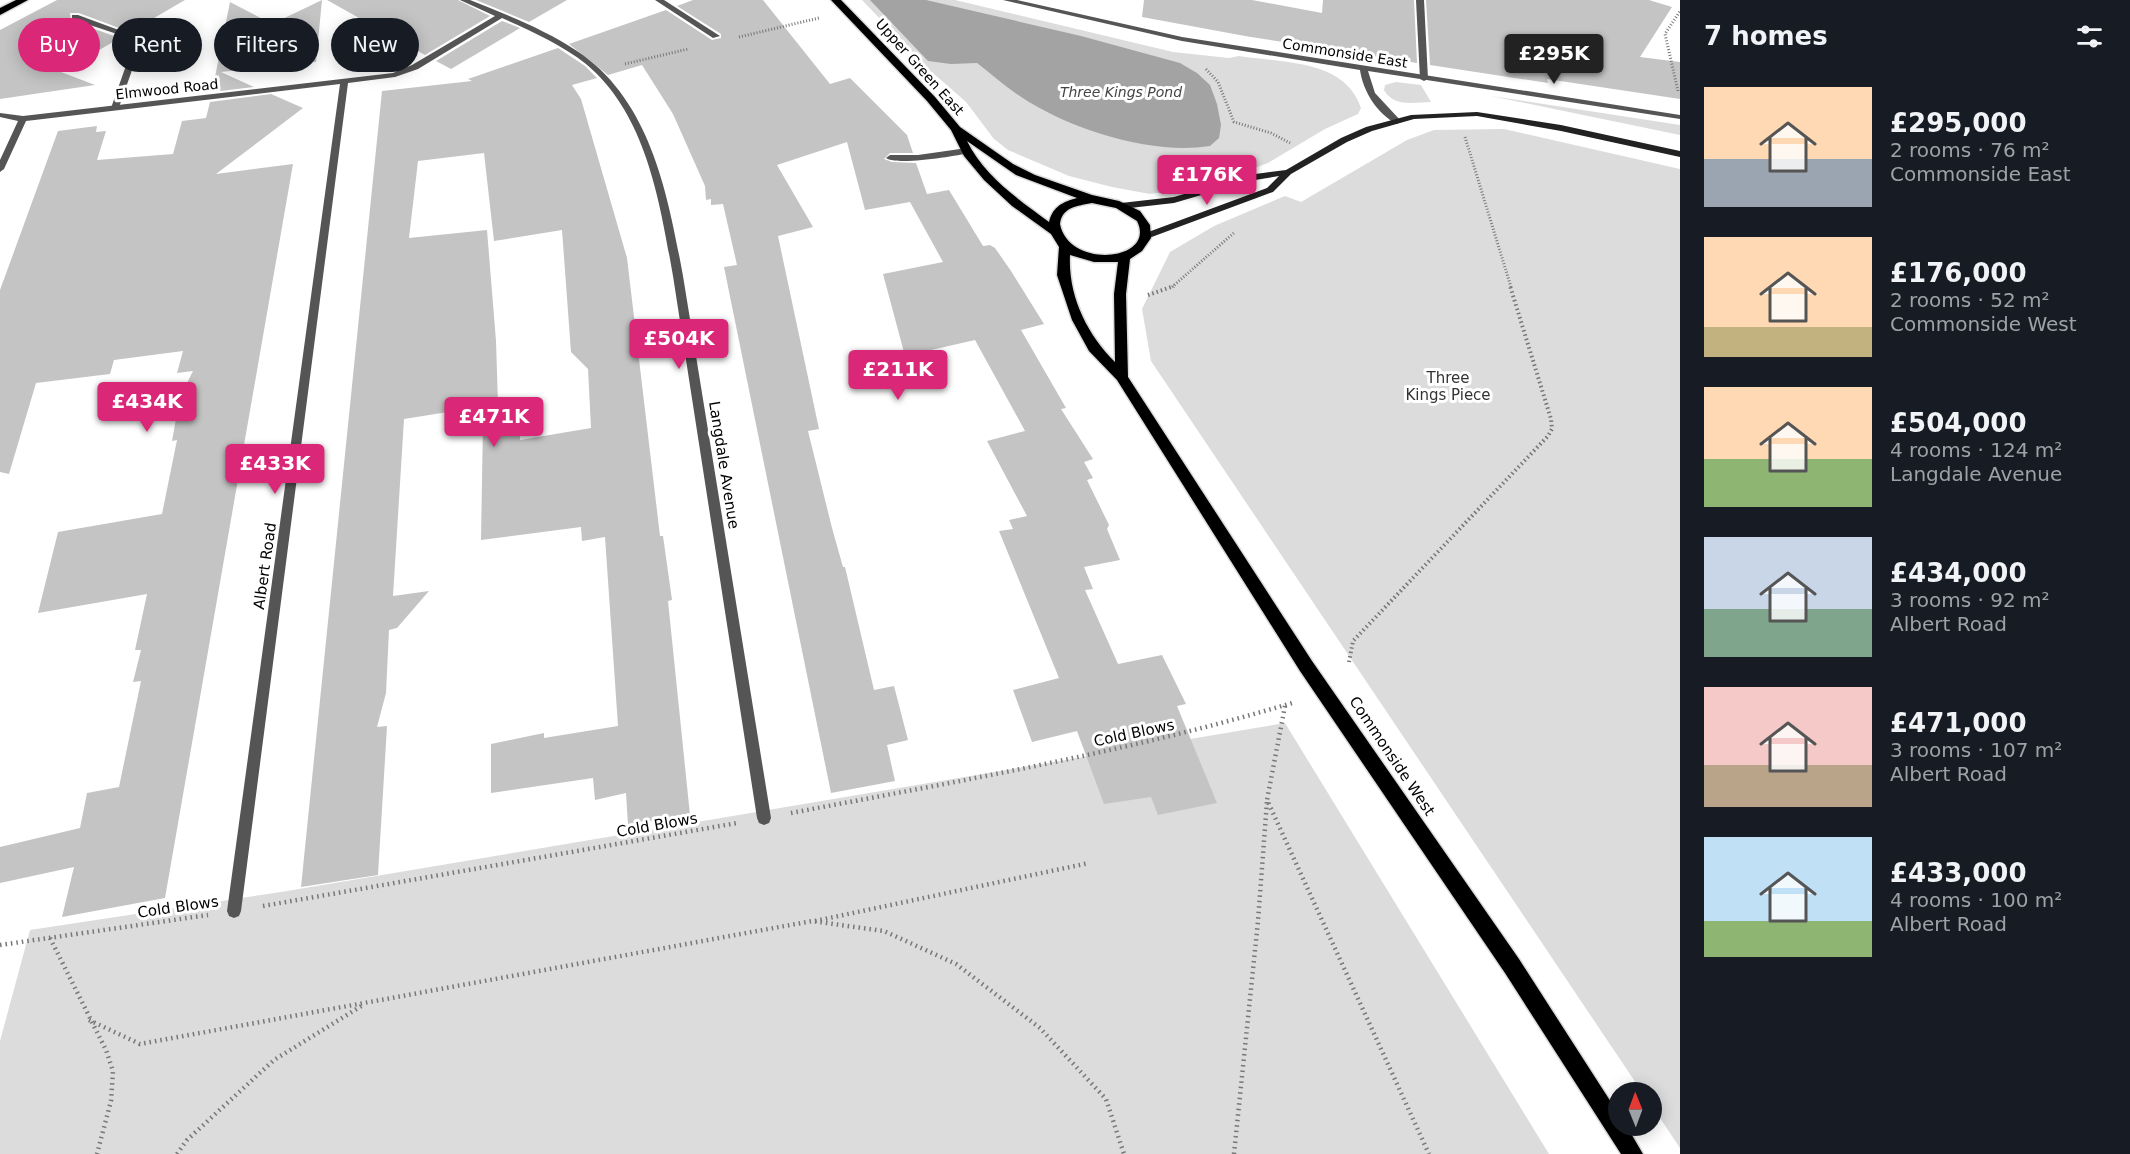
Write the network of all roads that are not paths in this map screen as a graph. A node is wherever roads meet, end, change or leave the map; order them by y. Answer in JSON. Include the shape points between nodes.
{"nodes":[{"id":1,"x":23,"y":0,"type":"edge"},
{"id":2,"x":464,"y":0,"type":"edge"},
{"id":3,"x":659,"y":0,"type":"edge"},
{"id":4,"x":836,"y":0,"type":"edge"},
{"id":5,"x":1007,"y":0,"type":"edge"},
{"id":6,"x":1420,"y":0,"type":"edge"},
{"id":7,"x":0,"y":12,"type":"edge"},
{"id":8,"x":500,"y":16,"type":"junction"},
{"id":9,"x":75,"y":17,"type":"dead end"},
{"id":10,"x":716,"y":36,"type":"dead end"},
{"id":11,"x":1364,"y":70,"type":"junction"},
{"id":12,"x":1424,"y":79,"type":"junction"},
{"id":13,"x":344,"y":82,"type":"junction"},
{"id":14,"x":116,"y":108,"type":"junction"},
{"id":15,"x":0,"y":115,"type":"edge"},
{"id":16,"x":1680,"y":117,"type":"edge"},
{"id":17,"x":23,"y":119,"type":"junction"},
{"id":18,"x":1397,"y":121,"type":"junction"},
{"id":19,"x":956,"y":129,"type":"junction"},
{"id":20,"x":967,"y":151,"type":"junction"},
{"id":21,"x":1680,"y":154,"type":"edge"},
{"id":22,"x":891,"y":158,"type":"dead end"},
{"id":23,"x":0,"y":169,"type":"edge"},
{"id":24,"x":1288,"y":172,"type":"junction"},
{"id":25,"x":1092,"y":199,"type":"junction"},
{"id":26,"x":1121,"y":206,"type":"junction"},
{"id":27,"x":1054,"y":231,"type":"junction"},
{"id":28,"x":1146,"y":236,"type":"junction"},
{"id":29,"x":1065,"y":246,"type":"junction"},
{"id":30,"x":1125,"y":257,"type":"junction"},
{"id":31,"x":1122,"y":377,"type":"junction"},
{"id":32,"x":764,"y":818,"type":"road end"},
{"id":33,"x":234,"y":911,"type":"road end"},
{"id":34,"x":1633,"y":1154,"type":"edge"}],
"edges":[{"from":1,"to":7,"type":"main road"},
{"from":2,"to":8,"type":"street","name":"Langdale Avenue"},
{"from":3,"to":10,"type":"street"},
{"from":4,"to":19,"type":"main road","name":"Upper Green East"},
{"from":5,"to":11,"type":"street","name":"Commonside East","via":[[1182,39]]},
{"from":6,"to":12,"type":"street"},
{"from":8,"to":13,"type":"street","name":"Elmwood Road","via":[[405,71]]},
{"from":8,"to":32,"type":"street","name":"Langdale Avenue","via":[[562,45],[609,81],[631,116],[661,188]]},
{"from":9,"to":14,"type":"street","via":[[139,39]]},
{"from":11,"to":12,"type":"street","name":"Commonside East"},
{"from":11,"to":18,"type":"street","via":[[1372,96]]},
{"from":12,"to":16,"type":"street","name":"Commonside East"},
{"from":13,"to":14,"type":"street","name":"Elmwood Road"},
{"from":13,"to":33,"type":"street","name":"Albert Road"},
{"from":14,"to":17,"type":"street","name":"Elmwood Road"},
{"from":15,"to":17,"type":"street","name":"Elmwood Road"},
{"from":17,"to":23,"type":"street"},
{"from":18,"to":21,"type":"street","via":[[1431,115],[1477,114]]},
{"from":18,"to":24,"type":"street","via":[[1344,140]]},
{"from":19,"to":20,"type":"main road","name":"Upper Green East"},
{"from":19,"to":25,"type":"main road","name":"Upper Green East","via":[[1030,177]]},
{"from":20,"to":22,"type":"street"},
{"from":20,"to":27,"type":"main road","name":"Upper Green East","via":[[988,178]]},
{"from":24,"to":26,"type":"street","via":[[1248,178],[1174,200]]},
{"from":24,"to":28,"type":"street","via":[[1270,190]]},
{"from":25,"to":26,"type":"main road"},
{"from":25,"to":27,"type":"main road","via":[[1058,212],[1053,221]]},
{"from":26,"to":28,"type":"main road","via":[[1137,215]]},
{"from":27,"to":29,"type":"main road"},
{"from":28,"to":30,"type":"main road","via":[[1140,248]]},
{"from":29,"to":30,"type":"main road","via":[[1092,258]]},
{"from":29,"to":31,"type":"main road","name":"Commonside West","via":[[1063,275],[1078,320],[1093,348]]},
{"from":30,"to":31,"type":"main road","via":[[1120,294]]},
{"from":31,"to":34,"type":"main road","name":"Commonside West","via":[[1306,666],[1512,966]]}]}
